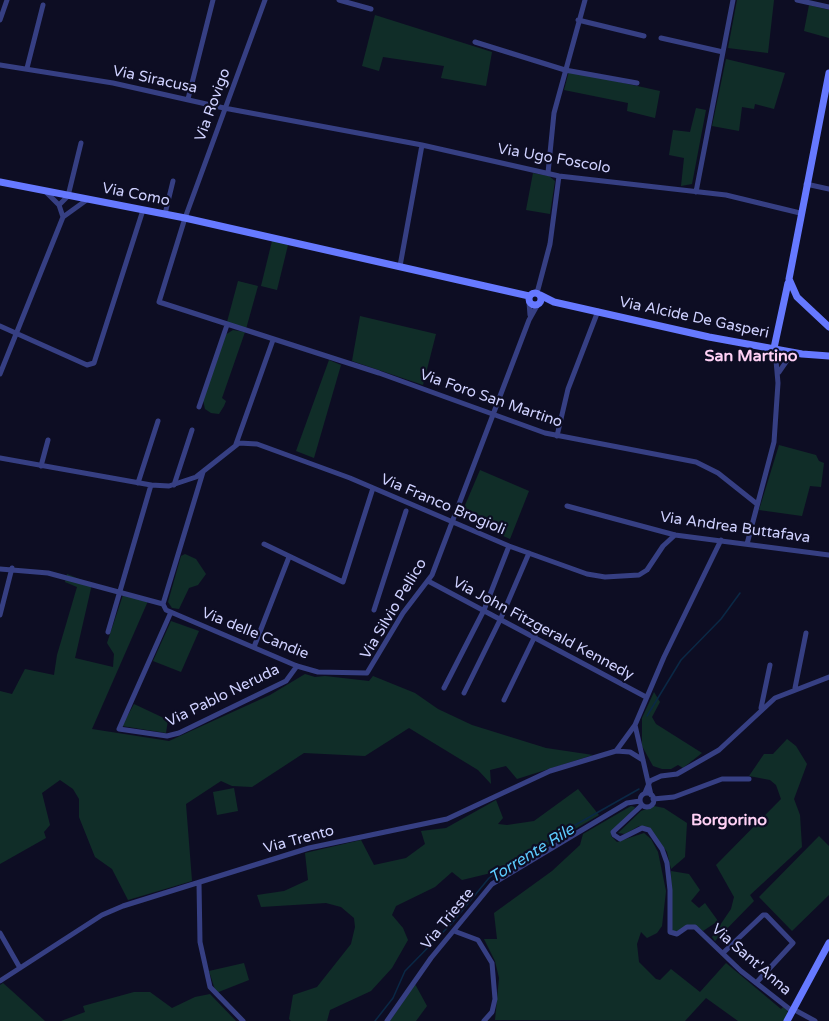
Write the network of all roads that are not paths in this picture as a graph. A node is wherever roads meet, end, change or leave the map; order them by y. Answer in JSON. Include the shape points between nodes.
{"nodes":[{"id":1,"x":7,"y":0,"type":"edge"},
{"id":2,"x":213,"y":0,"type":"edge"},
{"id":3,"x":265,"y":0,"type":"edge"},
{"id":4,"x":339,"y":0,"type":"edge"},
{"id":5,"x":585,"y":0,"type":"edge"},
{"id":6,"x":733,"y":0,"type":"edge"},
{"id":7,"x":797,"y":0,"type":"edge"},
{"id":8,"x":43,"y":5,"type":"dead end"},
{"id":9,"x":829,"y":7,"type":"edge"},
{"id":10,"x":371,"y":9,"type":"dead end"},
{"id":11,"x":0,"y":20,"type":"edge"},
{"id":12,"x":578,"y":20,"type":"junction"},
{"id":13,"x":644,"y":36,"type":"dead end"},
{"id":14,"x":661,"y":38,"type":"dead end"},
{"id":15,"x":474,"y":42,"type":"dead end"},
{"id":16,"x":723,"y":51,"type":"junction"},
{"id":17,"x":0,"y":64,"type":"edge"},
{"id":18,"x":27,"y":68,"type":"junction"},
{"id":19,"x":565,"y":70,"type":"junction"},
{"id":20,"x":829,"y":73,"type":"edge"},
{"id":21,"x":637,"y":83,"type":"dead end"},
{"id":22,"x":188,"y":99,"type":"junction"},
{"id":23,"x":224,"y":108,"type":"junction"},
{"id":24,"x":305,"y":122,"type":"joint"},
{"id":25,"x":81,"y":143,"type":"dead end"},
{"id":26,"x":422,"y":145,"type":"junction"},
{"id":27,"x":548,"y":173,"type":"junction"},
{"id":28,"x":559,"y":176,"type":"junction"},
{"id":29,"x":172,"y":181,"type":"dead end"},
{"id":30,"x":0,"y":182,"type":"edge"},
{"id":31,"x":806,"y":184,"type":"junction"},
{"id":32,"x":829,"y":189,"type":"edge"},
{"id":33,"x":696,"y":192,"type":"junction"},
{"id":34,"x":47,"y":193,"type":"junction"},
{"id":35,"x":69,"y":196,"type":"junction"},
{"id":36,"x":88,"y":199,"type":"junction"},
{"id":37,"x":59,"y":205,"type":"junction"},
{"id":38,"x":70,"y":210,"type":"junction"},
{"id":39,"x":143,"y":210,"type":"junction"},
{"id":40,"x":800,"y":213,"type":"junction"},
{"id":41,"x":165,"y":214,"type":"junction"},
{"id":42,"x":63,"y":217,"type":"junction"},
{"id":43,"x":185,"y":218,"type":"junction"},
{"id":44,"x":267,"y":236,"type":"joint"},
{"id":45,"x":400,"y":266,"type":"junction"},
{"id":46,"x":789,"y":279,"type":"junction"},
{"id":47,"x":536,"y":299,"type":"junction"},
{"id":48,"x":159,"y":302,"type":"joint"},
{"id":49,"x":598,"y":312,"type":"junction"},
{"id":50,"x":227,"y":325,"type":"junction"},
{"id":51,"x":0,"y":326,"type":"edge"},
{"id":52,"x":829,"y":327,"type":"edge"},
{"id":53,"x":17,"y":334,"type":"junction"},
{"id":54,"x":273,"y":340,"type":"junction"},
{"id":55,"x":774,"y":348,"type":"junction"},
{"id":56,"x":784,"y":351,"type":"junction"},
{"id":57,"x":802,"y":354,"type":"junction"},
{"id":58,"x":829,"y":356,"type":"edge"},
{"id":59,"x":782,"y":365,"type":"junction"},
{"id":60,"x":0,"y":374,"type":"edge"},
{"id":61,"x":778,"y":376,"type":"junction"},
{"id":62,"x":199,"y":407,"type":"dead end"},
{"id":63,"x":495,"y":414,"type":"junction"},
{"id":64,"x":159,"y":421,"type":"dead end"},
{"id":65,"x":192,"y":430,"type":"dead end"},
{"id":66,"x":557,"y":436,"type":"junction"},
{"id":67,"x":48,"y":440,"type":"dead end"},
{"id":68,"x":236,"y":444,"type":"junction"},
{"id":69,"x":0,"y":458,"type":"edge"},
{"id":70,"x":41,"y":466,"type":"junction"},
{"id":71,"x":203,"y":472,"type":"junction"},
{"id":72,"x":138,"y":483,"type":"junction"},
{"id":73,"x":151,"y":485,"type":"junction"},
{"id":74,"x":174,"y":485,"type":"junction"},
{"id":75,"x":373,"y":488,"type":"junction"},
{"id":76,"x":757,"y":504,"type":"junction"},
{"id":77,"x":567,"y":506,"type":"dead end"},
{"id":78,"x":407,"y":507,"type":"junction"},
{"id":79,"x":454,"y":523,"type":"junction"},
{"id":80,"x":675,"y":534,"type":"junction"},
{"id":81,"x":721,"y":540,"type":"junction"},
{"id":82,"x":264,"y":544,"type":"dead end"},
{"id":83,"x":747,"y":544,"type":"junction"},
{"id":84,"x":509,"y":546,"type":"junction"},
{"id":85,"x":529,"y":553,"type":"junction"},
{"id":86,"x":829,"y":555,"type":"edge"},
{"id":87,"x":289,"y":557,"type":"junction"},
{"id":88,"x":12,"y":568,"type":"junction"},
{"id":89,"x":0,"y":569,"type":"edge"},
{"id":90,"x":428,"y":581,"type":"junction"},
{"id":91,"x":120,"y":592,"type":"junction"},
{"id":92,"x":163,"y":604,"type":"junction"},
{"id":93,"x":374,"y":610,"type":"dead end"},
{"id":94,"x":484,"y":610,"type":"junction"},
{"id":95,"x":171,"y":612,"type":"junction"},
{"id":96,"x":0,"y":615,"type":"edge"},
{"id":97,"x":501,"y":618,"type":"junction"},
{"id":98,"x":108,"y":632,"type":"dead end"},
{"id":99,"x":806,"y":633,"type":"dead end"},
{"id":100,"x":535,"y":636,"type":"junction"},
{"id":101,"x":254,"y":647,"type":"junction"},
{"id":102,"x":770,"y":665,"type":"dead end"},
{"id":103,"x":297,"y":666,"type":"junction"},
{"id":104,"x":367,"y":673,"type":"joint"},
{"id":105,"x":829,"y":677,"type":"edge"},
{"id":106,"x":444,"y":688,"type":"dead end"},
{"id":107,"x":795,"y":688,"type":"junction"},
{"id":108,"x":464,"y":693,"type":"dead end"},
{"id":109,"x":646,"y":698,"type":"junction"},
{"id":110,"x":504,"y":700,"type":"dead end"},
{"id":111,"x":762,"y":708,"type":"junction"},
{"id":112,"x":635,"y":725,"type":"junction"},
{"id":113,"x":626,"y":741,"type":"junction"},
{"id":114,"x":638,"y":744,"type":"junction"},
{"id":115,"x":616,"y":751,"type":"junction"},
{"id":116,"x":628,"y":751,"type":"junction"},
{"id":117,"x":643,"y":760,"type":"junction"},
{"id":118,"x":647,"y":769,"type":"junction"},
{"id":119,"x":661,"y":776,"type":"junction"},
{"id":120,"x":749,"y":779,"type":"dead end"},
{"id":121,"x":650,"y":781,"type":"junction"},
{"id":122,"x":650,"y":796,"type":"junction"},
{"id":123,"x":641,"y":803,"type":"junction"},
{"id":124,"x":199,"y":883,"type":"junction"},
{"id":125,"x":454,"y":931,"type":"junction"},
{"id":126,"x":0,"y":933,"type":"edge"},
{"id":127,"x":829,"y":943,"type":"edge"},
{"id":128,"x":723,"y":953,"type":"junction"},
{"id":129,"x":20,"y":968,"type":"junction"},
{"id":130,"x":0,"y":981,"type":"edge"},
{"id":131,"x":756,"y":982,"type":"junction"},
{"id":132,"x":793,"y":1010,"type":"junction"},
{"id":133,"x":243,"y":1021,"type":"edge"},
{"id":134,"x":387,"y":1021,"type":"edge"},
{"id":135,"x":484,"y":1021,"type":"edge"},
{"id":136,"x":788,"y":1021,"type":"edge"},
{"id":137,"x":815,"y":1021,"type":"edge"}],
"edges":[{"from":1,"to":11,"type":"street"},
{"from":2,"to":22,"type":"street"},
{"from":3,"to":23,"type":"street","name":"Via Rovigo"},
{"from":4,"to":10,"type":"street"},
{"from":5,"to":12,"type":"street"},
{"from":6,"to":16,"type":"street"},
{"from":7,"to":9,"type":"street"},
{"from":8,"to":18,"type":"street"},
{"from":12,"to":13,"type":"street"},
{"from":12,"to":19,"type":"street"},
{"from":14,"to":16,"type":"street"},
{"from":15,"to":19,"type":"street"},
{"from":16,"to":33,"type":"street"},
{"from":17,"to":18,"type":"street","name":"Via Siracusa"},
{"from":18,"to":22,"type":"street","name":"Via Siracusa"},
{"from":19,"to":21,"type":"street"},
{"from":19,"to":27,"type":"street","via":[[554,113]]},
{"from":20,"to":31,"type":"main road"},
{"from":22,"to":23,"type":"street","name":"Via Siracusa"},
{"from":23,"to":24,"type":"street","name":"Via Siracusa"},
{"from":23,"to":43,"type":"street","name":"Via Rovigo"},
{"from":24,"to":26,"type":"street","name":"Via Ugo Foscolo"},
{"from":25,"to":35,"type":"street"},
{"from":26,"to":27,"type":"street","name":"Via Ugo Foscolo"},
{"from":26,"to":45,"type":"street"},
{"from":27,"to":28,"type":"street","name":"Via Ugo Foscolo"},
{"from":28,"to":33,"type":"street","name":"Via Ugo Foscolo"},
{"from":28,"to":47,"type":"street","name":"Via Silvio Pellico","via":[[550,244]]},
{"from":29,"to":41,"type":"street"},
{"from":30,"to":34,"type":"main road","name":"Via Como"},
{"from":31,"to":32,"type":"street"},
{"from":31,"to":40,"type":"main road"},
{"from":33,"to":40,"type":"street","name":"Via Ugo Foscolo"},
{"from":34,"to":35,"type":"main road","name":"Via Como"},
{"from":34,"to":37,"type":"street"},
{"from":35,"to":36,"type":"main road","name":"Via Como"},
{"from":35,"to":37,"type":"street"},
{"from":35,"to":38,"type":"street"},
{"from":36,"to":38,"type":"street"},
{"from":36,"to":39,"type":"main road","name":"Via Como"},
{"from":37,"to":42,"type":"street"},
{"from":38,"to":42,"type":"street"},
{"from":39,"to":41,"type":"main road","name":"Via Como"},
{"from":39,"to":53,"type":"street","via":[[94,363],[87,364]]},
{"from":40,"to":46,"type":"main road"},
{"from":41,"to":43,"type":"main road","name":"Via Como"},
{"from":42,"to":53,"type":"street"},
{"from":43,"to":44,"type":"main road","name":"Via Como"},
{"from":43,"to":48,"type":"street","name":"Via Rovigo"},
{"from":44,"to":45,"type":"main road","name":"Via Alcide De Gasperi"},
{"from":45,"to":47,"type":"main road","name":"Via Alcide De Gasperi"},
{"from":46,"to":52,"type":"main road","via":[[797,297]]},
{"from":46,"to":55,"type":"main road"},
{"from":47,"to":49,"type":"main road","name":"Via Alcide De Gasperi"},
{"from":47,"to":63,"type":"street","name":"Via Silvio Pellico"},
{"from":48,"to":50,"type":"street","name":"Via Foro San Martino"},
{"from":49,"to":55,"type":"main road","name":"Via Alcide De Gasperi"},
{"from":49,"to":66,"type":"street","via":[[568,389]]},
{"from":50,"to":54,"type":"street","name":"Via Foro San Martino"},
{"from":50,"to":62,"type":"street"},
{"from":51,"to":53,"type":"street"},
{"from":53,"to":60,"type":"street"},
{"from":54,"to":63,"type":"street","name":"Via Foro San Martino"},
{"from":54,"to":68,"type":"street"},
{"from":55,"to":56,"type":"main road","name":"Via Alcide De Gasperi"},
{"from":55,"to":61,"type":"street"},
{"from":56,"to":57,"type":"main road","name":"Via Alcide De Gasperi"},
{"from":56,"to":59,"type":"street"},
{"from":57,"to":58,"type":"main road","name":"Via Alcide De Gasperi"},
{"from":57,"to":59,"type":"street","via":[[790,357]]},
{"from":59,"to":61,"type":"street"},
{"from":61,"to":76,"type":"street","via":[[774,442]]},
{"from":63,"to":66,"type":"street","name":"Via Foro San Martino"},
{"from":63,"to":79,"type":"street","name":"Via Silvio Pellico"},
{"from":64,"to":72,"type":"street"},
{"from":65,"to":74,"type":"street"},
{"from":66,"to":76,"type":"street","name":"Via Foro San Martino","via":[[696,462],[718,473]]},
{"from":67,"to":70,"type":"street"},
{"from":68,"to":71,"type":"street"},
{"from":68,"to":75,"type":"street","name":"Via Franco Brogioli","via":[[257,444]]},
{"from":69,"to":70,"type":"street"},
{"from":70,"to":72,"type":"street"},
{"from":71,"to":74,"type":"street"},
{"from":71,"to":92,"type":"street"},
{"from":72,"to":73,"type":"street"},
{"from":73,"to":74,"type":"street"},
{"from":73,"to":91,"type":"street"},
{"from":75,"to":78,"type":"street","name":"Via Franco Brogioli"},
{"from":75,"to":87,"type":"street","via":[[343,582]]},
{"from":76,"to":83,"type":"street"},
{"from":77,"to":80,"type":"street","name":"Via Andrea Buttafava"},
{"from":78,"to":79,"type":"street","name":"Via Franco Brogioli"},
{"from":78,"to":93,"type":"street"},
{"from":79,"to":84,"type":"street","name":"Via Franco Brogioli"},
{"from":79,"to":90,"type":"street","name":"Via Silvio Pellico"},
{"from":80,"to":81,"type":"street","name":"Via Andrea Buttafava"},
{"from":80,"to":85,"type":"street","name":"Via Franco Brogioli","via":[[647,570],[631,578],[587,574]]},
{"from":81,"to":83,"type":"street","name":"Via Andrea Buttafava"},
{"from":81,"to":109,"type":"street","name":"Via Trento"},
{"from":82,"to":87,"type":"street"},
{"from":83,"to":86,"type":"street","name":"Via Andrea Buttafava"},
{"from":84,"to":85,"type":"street","name":"Via Franco Brogioli"},
{"from":84,"to":94,"type":"street"},
{"from":85,"to":97,"type":"street"},
{"from":87,"to":101,"type":"street"},
{"from":88,"to":89,"type":"street"},
{"from":88,"to":91,"type":"street"},
{"from":88,"to":96,"type":"street"},
{"from":90,"to":94,"type":"street","name":"Via John Fitzgerald Kennedy"},
{"from":90,"to":104,"type":"street","name":"Via Silvio Pellico","via":[[403,612]]},
{"from":91,"to":92,"type":"street"},
{"from":91,"to":98,"type":"street"},
{"from":92,"to":95,"type":"street"},
{"from":94,"to":97,"type":"street","name":"Via John Fitzgerald Kennedy"},
{"from":94,"to":106,"type":"street"},
{"from":95,"to":101,"type":"street","name":"Via delle Candie"},
{"from":95,"to":103,"type":"street","name":"Via Pablo Neruda","via":[[118,729],[167,736],[179,733],[286,681]]},
{"from":97,"to":100,"type":"street","name":"Via John Fitzgerald Kennedy"},
{"from":97,"to":108,"type":"street"},
{"from":99,"to":107,"type":"street"},
{"from":100,"to":109,"type":"street","name":"Via John Fitzgerald Kennedy"},
{"from":100,"to":110,"type":"street"},
{"from":101,"to":103,"type":"street","name":"Via delle Candie"},
{"from":102,"to":111,"type":"street"},
{"from":103,"to":104,"type":"street","name":"Via delle Candie","via":[[318,672]]},
{"from":105,"to":107,"type":"street"},
{"from":107,"to":111,"type":"street"},
{"from":109,"to":112,"type":"street","name":"Via Trento"},
{"from":111,"to":119,"type":"street","via":[[719,750],[677,774]]},
{"from":112,"to":113,"type":"street","name":"Via Trento"},
{"from":112,"to":114,"type":"street"},
{"from":113,"to":114,"type":"street"},
{"from":113,"to":115,"type":"street","name":"Via Trento"},
{"from":113,"to":116,"type":"street"},
{"from":114,"to":116,"type":"street"},
{"from":114,"to":117,"type":"street"},
{"from":115,"to":116,"type":"street","name":"Via Trento"},
{"from":115,"to":124,"type":"street","name":"Via Trento","via":[[550,771],[447,819],[309,848]]},
{"from":116,"to":117,"type":"street"},
{"from":117,"to":118,"type":"street"},
{"from":118,"to":119,"type":"street"},
{"from":118,"to":121,"type":"street"},
{"from":119,"to":121,"type":"street"},
{"from":120,"to":122,"type":"street","via":[[722,779],[674,797]]},
{"from":121,"to":122,"type":"street"},
{"from":122,"to":123,"type":"street"},
{"from":122,"to":123,"type":"street","via":[[648,806]]},
{"from":123,"to":125,"type":"street","name":"Via Trieste","via":[[627,803],[492,884]]},
{"from":123,"to":128,"type":"street","name":"Via Sant'Anna","via":[[614,835],[620,839],[642,828],[649,830],[667,863],[670,932],[677,934],[695,927]]},
{"from":124,"to":129,"type":"street","name":"Via Trento","via":[[111,910]]},
{"from":124,"to":133,"type":"street","via":[[200,942],[210,987]]},
{"from":125,"to":134,"type":"street","name":"Via Trieste"},
{"from":125,"to":135,"type":"street","via":[[478,940],[492,963],[496,989],[492,1012]]},
{"from":126,"to":129,"type":"street"},
{"from":127,"to":132,"type":"main road"},
{"from":128,"to":131,"type":"street","name":"Via Sant'Anna"},
{"from":128,"to":131,"type":"street","via":[[766,915],[793,943]]},
{"from":129,"to":130,"type":"street","name":"Via Trento"},
{"from":131,"to":132,"type":"street","name":"Via Sant'Anna"},
{"from":132,"to":136,"type":"main road"},
{"from":132,"to":137,"type":"street","name":"Via Sant'Anna"}]}
